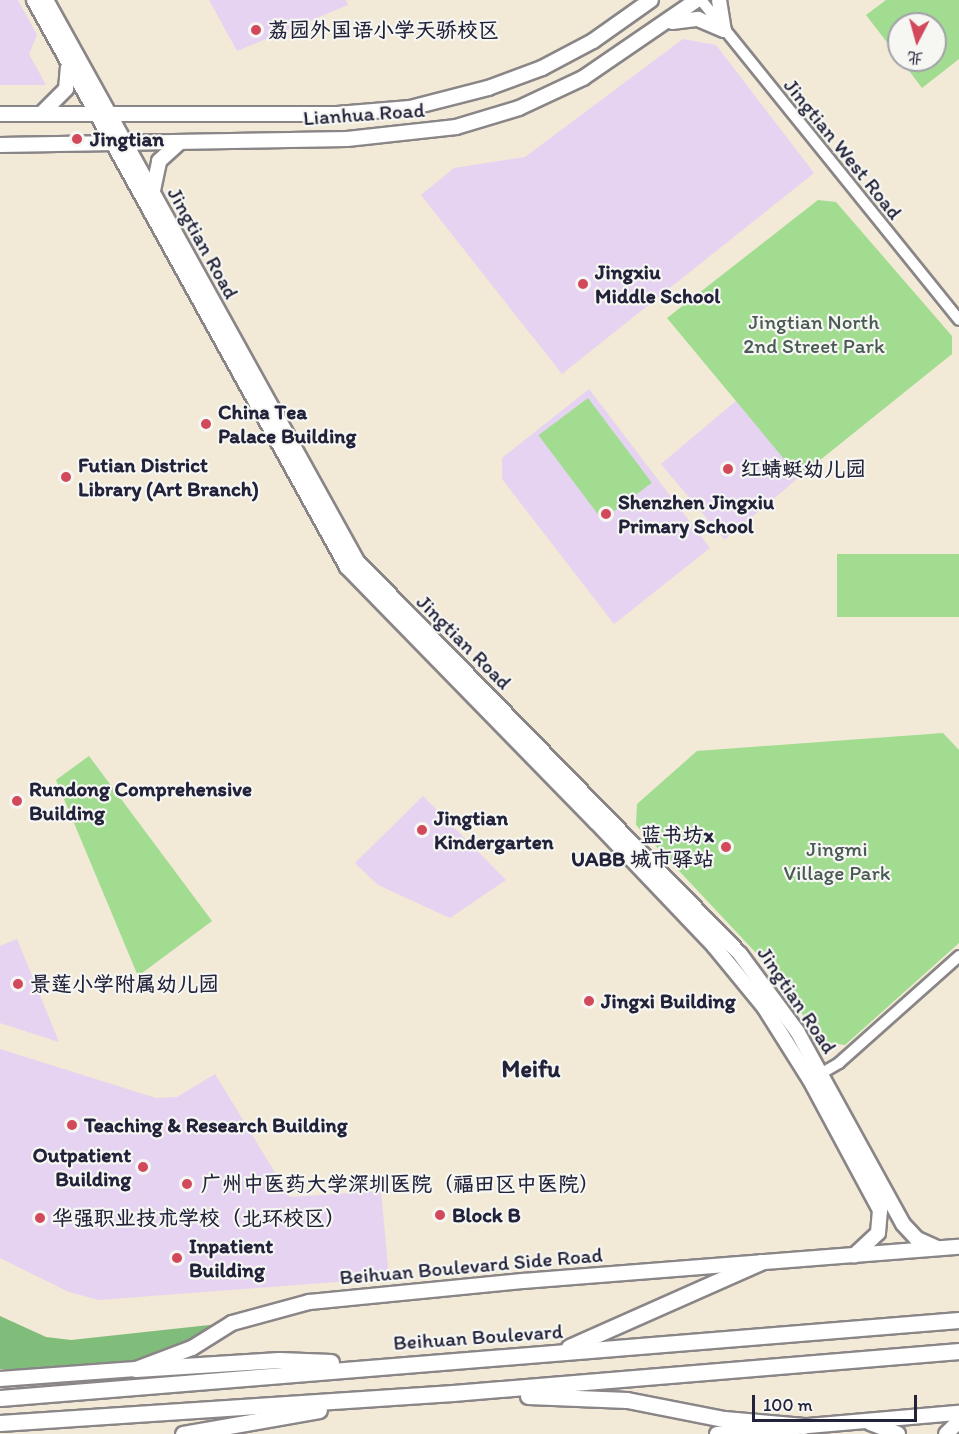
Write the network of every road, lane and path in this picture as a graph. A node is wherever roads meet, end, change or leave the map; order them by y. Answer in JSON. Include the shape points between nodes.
{"nodes":[{"id":1,"x":34,"y":0,"type":"edge"},
{"id":2,"x":46,"y":0,"type":"edge"},
{"id":3,"x":651,"y":0,"type":"edge"},
{"id":4,"x":699,"y":0,"type":"edge"},
{"id":5,"x":719,"y":0,"type":"edge"},
{"id":6,"x":662,"y":26,"type":"junction"},
{"id":7,"x":724,"y":30,"type":"junction"},
{"id":8,"x":67,"y":63,"type":"junction"},
{"id":9,"x":42,"y":113,"type":"junction"},
{"id":10,"x":101,"y":113,"type":"junction"},
{"id":11,"x":0,"y":114,"type":"edge"},
{"id":12,"x":183,"y":141,"type":"junction"},
{"id":13,"x":118,"y":142,"type":"junction"},
{"id":14,"x":0,"y":145,"type":"edge"},
{"id":15,"x":152,"y":195,"type":"junction"},
{"id":16,"x":959,"y":320,"type":"edge"},
{"id":17,"x":959,"y":956,"type":"edge"},
{"id":18,"x":816,"y":1077,"type":"junction"},
{"id":19,"x":959,"y":1247,"type":"edge"},
{"id":20,"x":938,"y":1248,"type":"junction"},
{"id":21,"x":854,"y":1255,"type":"junction"},
{"id":22,"x":761,"y":1262,"type":"junction"},
{"id":23,"x":959,"y":1320,"type":"edge"},
{"id":24,"x":558,"y":1352,"type":"junction"},
{"id":25,"x":959,"y":1352,"type":"edge"},
{"id":26,"x":369,"y":1366,"type":"junction"},
{"id":27,"x":136,"y":1369,"type":"junction"},
{"id":28,"x":5,"y":1378,"type":"edge"},
{"id":29,"x":453,"y":1394,"type":"junction"},
{"id":30,"x":0,"y":1398,"type":"edge"},
{"id":31,"x":385,"y":1398,"type":"junction"},
{"id":32,"x":959,"y":1413,"type":"edge"},
{"id":33,"x":860,"y":1421,"type":"junction"},
{"id":34,"x":959,"y":1421,"type":"edge"},
{"id":35,"x":0,"y":1423,"type":"edge"},
{"id":36,"x":804,"y":1426,"type":"junction"},
{"id":37,"x":183,"y":1434,"type":"edge"},
{"id":38,"x":717,"y":1434,"type":"edge"},
{"id":39,"x":898,"y":1434,"type":"edge"},
{"id":40,"x":946,"y":1434,"type":"edge"}],
"edges":[{"from":1,"to":8,"type":"main road","name":"Jingtian Road"},
{"from":2,"to":10,"type":"main road","name":"Jingtian Road"},
{"from":3,"to":10,"type":"main road","name":"Lianhua Road","via":[[609,31],[550,64],[505,83],[430,104],[355,114]]},
{"from":4,"to":6,"type":"main road","name":"Lianhua Road"},
{"from":4,"to":7,"type":"street","name":"Jingtian West Road"},
{"from":5,"to":7,"type":"main road"},
{"from":6,"to":7,"type":"main road","via":[[693,19]]},
{"from":6,"to":12,"type":"main road","name":"Lianhua Road","via":[[563,88],[519,108],[456,127],[364,139]]},
{"from":7,"to":16,"type":"street","name":"Jingtian West Road"},
{"from":8,"to":9,"type":"main road","via":[[66,89]]},
{"from":8,"to":10,"type":"main road","name":"Jingtian Road"},
{"from":9,"to":10,"type":"main road","name":"Lianhua Road"},
{"from":9,"to":11,"type":"main road","name":"Lianhua Road"},
{"from":10,"to":13,"type":"main road","name":"Jingtian Road"},
{"from":12,"to":13,"type":"main road","name":"Lianhua Road"},
{"from":12,"to":15,"type":"main road","via":[[168,149],[159,161]]},
{"from":13,"to":14,"type":"main road","name":"Lianhua Road"},
{"from":13,"to":15,"type":"main road","name":"Jingtian Road"},
{"from":13,"to":18,"type":"main road","name":"Jingtian Road","via":[[347,567],[714,946]]},
{"from":15,"to":18,"type":"main road","name":"Jingtian Road","via":[[357,561],[740,954],[784,1011]]},
{"from":17,"to":18,"type":"street","via":[[846,1057]]},
{"from":18,"to":20,"type":"main road","name":"Jingtian Road","via":[[903,1224],[917,1239]]},
{"from":18,"to":21,"type":"main road","name":"Jingtian Road","via":[[880,1210],[878,1233]]},
{"from":19,"to":20,"type":"main road","name":"Beihuan Boulevard Side Road"},
{"from":20,"to":21,"type":"main road","name":"Beihuan Boulevard Side Road"},
{"from":21,"to":22,"type":"main road","name":"Beihuan Boulevard Side Road"},
{"from":22,"to":24,"type":"highway"},
{"from":22,"to":27,"type":"main road","name":"Beihuan Boulevard Side Road","via":[[309,1302],[232,1323],[192,1348]]},
{"from":23,"to":24,"type":"highway","name":"Beihuan Boulevard"},
{"from":24,"to":26,"type":"highway","name":"Beihuan Boulevard"},
{"from":25,"to":29,"type":"highway"},
{"from":26,"to":27,"type":"highway","via":[[279,1360]]},
{"from":26,"to":30,"type":"highway","name":"Beihuan Boulevard"},
{"from":27,"to":28,"type":"main road","name":"Beihuan Boulevard Side Road"},
{"from":29,"to":31,"type":"highway"},
{"from":29,"to":36,"type":"highway","via":[[601,1398],[724,1419]]},
{"from":31,"to":35,"type":"highway"},
{"from":31,"to":37,"type":"highway"},
{"from":32,"to":33,"type":"main road"},
{"from":33,"to":36,"type":"main road"},
{"from":33,"to":39,"type":"main road"},
{"from":34,"to":40,"type":"main road"},
{"from":36,"to":38,"type":"main road"}]}
